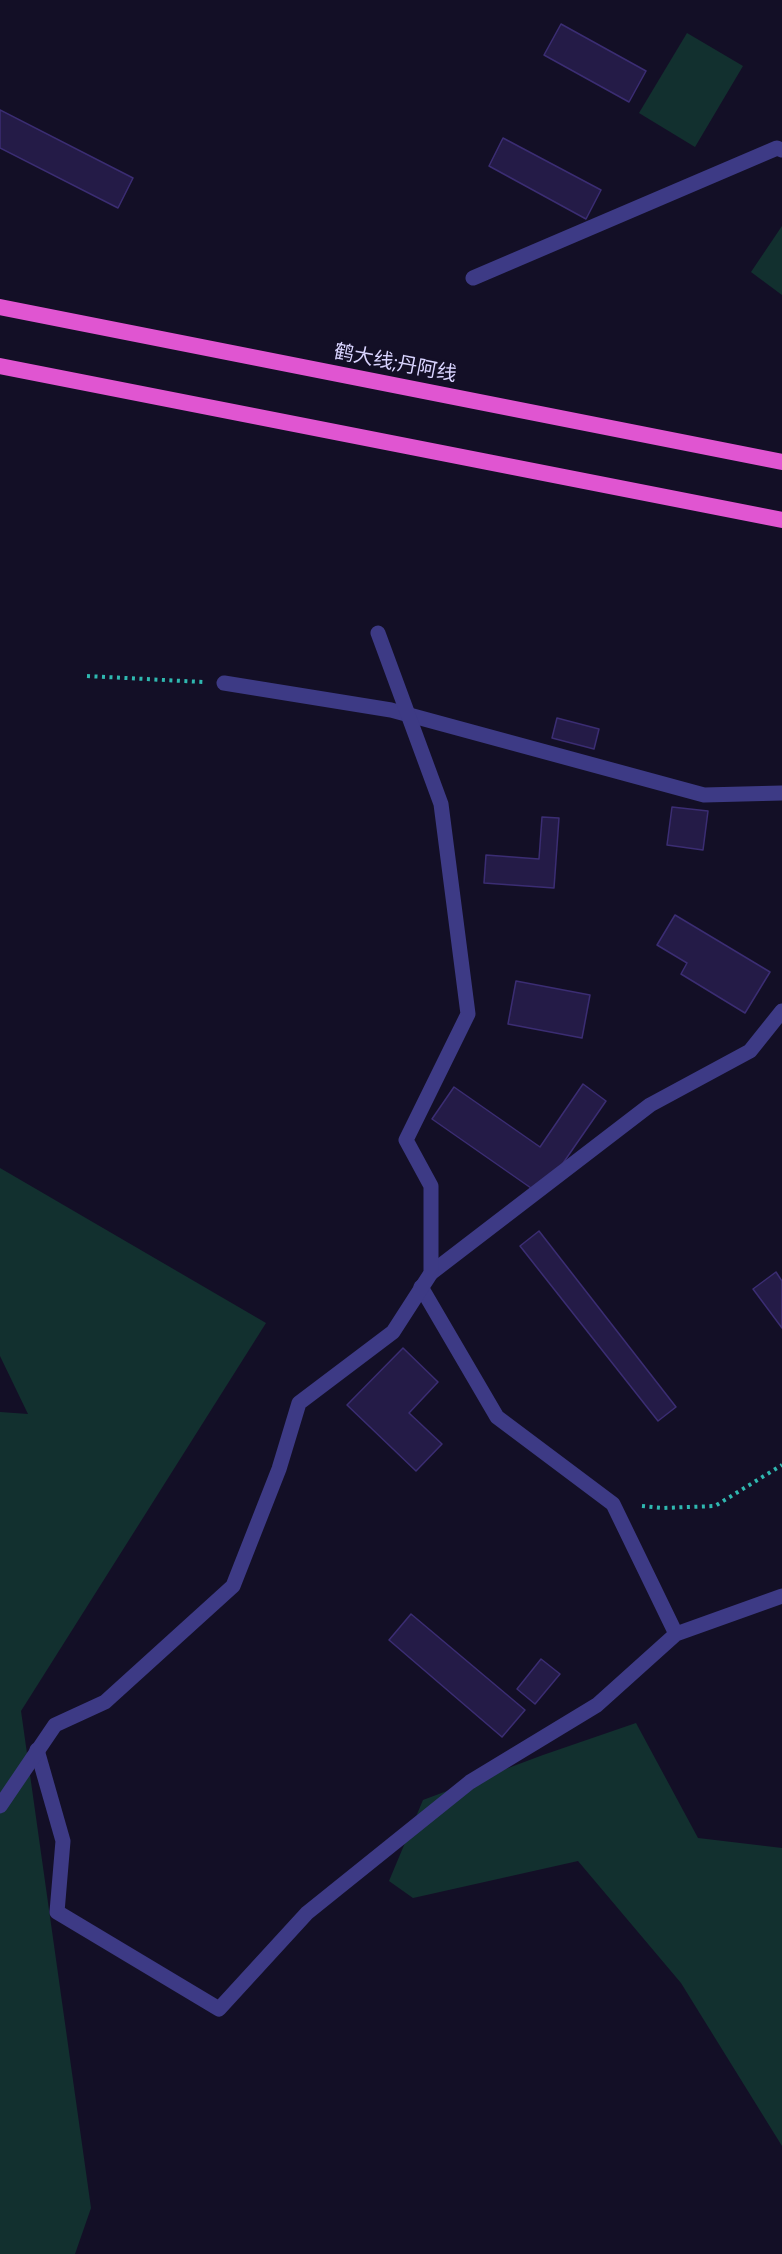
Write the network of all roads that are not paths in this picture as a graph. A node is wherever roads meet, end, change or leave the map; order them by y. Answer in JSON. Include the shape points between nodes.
{"nodes":[{"id":1,"x":782,"y":150,"type":"edge"},
{"id":2,"x":473,"y":278,"type":"dead end"},
{"id":3,"x":0,"y":307,"type":"edge"},
{"id":4,"x":0,"y":366,"type":"edge"},
{"id":5,"x":782,"y":462,"type":"edge"},
{"id":6,"x":782,"y":520,"type":"edge"},
{"id":7,"x":378,"y":633,"type":"dead end"},
{"id":8,"x":225,"y":683,"type":"road end"},
{"id":9,"x":409,"y":715,"type":"junction"},
{"id":10,"x":782,"y":793,"type":"edge"},
{"id":11,"x":782,"y":1011,"type":"edge"},
{"id":12,"x":431,"y":1273,"type":"junction"},
{"id":13,"x":422,"y":1287,"type":"junction"},
{"id":14,"x":782,"y":1596,"type":"edge"},
{"id":15,"x":676,"y":1634,"type":"junction"},
{"id":16,"x":37,"y":1750,"type":"junction"},
{"id":17,"x":0,"y":1806,"type":"edge"}],
"edges":[{"from":1,"to":2,"type":"street","via":[[777,148]]},
{"from":3,"to":5,"type":"highway","name":"鹤大线;丹阿线"},
{"from":4,"to":6,"type":"highway"},
{"from":7,"to":9,"type":"street"},
{"from":8,"to":9,"type":"street"},
{"from":9,"to":10,"type":"street","via":[[704,795]]},
{"from":9,"to":12,"type":"street","via":[[441,804],[468,1014],[406,1140],[432,1186]]},
{"from":11,"to":12,"type":"street","via":[[750,1052],[650,1105]]},
{"from":12,"to":13,"type":"street"},
{"from":13,"to":15,"type":"street","via":[[497,1417],[613,1504]]},
{"from":13,"to":16,"type":"street","via":[[393,1332],[299,1403],[279,1469],[233,1587],[105,1702],[56,1725]]},
{"from":14,"to":15,"type":"street"},
{"from":15,"to":16,"type":"street","via":[[597,1705],[470,1782],[307,1913],[219,2009],[57,1912],[63,1841]]},
{"from":16,"to":17,"type":"street"}]}
